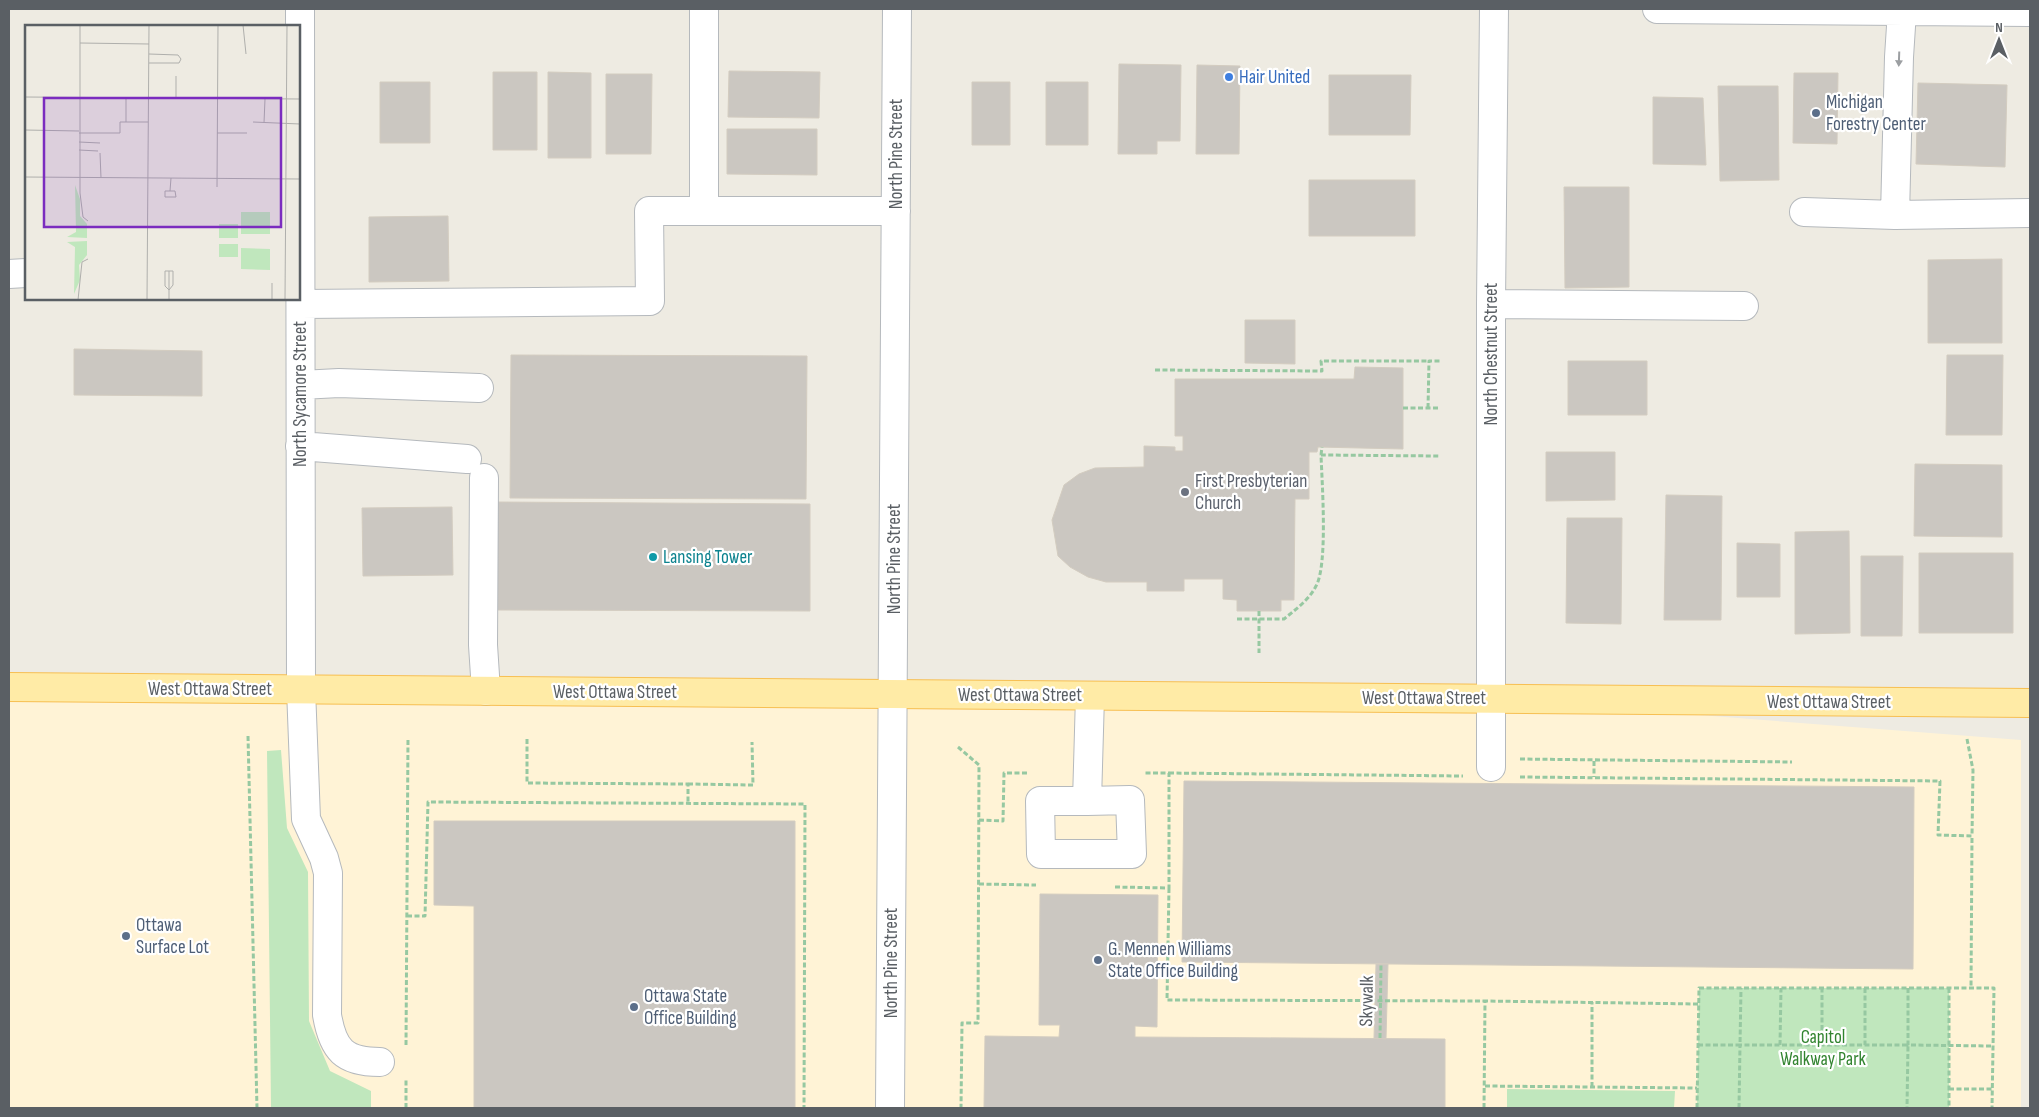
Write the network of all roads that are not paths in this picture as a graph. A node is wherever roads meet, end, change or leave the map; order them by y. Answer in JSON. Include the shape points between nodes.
{"nodes":[{"id":1,"x":300,"y":9,"type":"edge"},
{"id":2,"x":704,"y":9,"type":"edge"},
{"id":3,"x":897,"y":9,"type":"edge"},
{"id":4,"x":1494,"y":9,"type":"edge"},
{"id":5,"x":1657,"y":9,"type":"edge"},
{"id":6,"x":1902,"y":10,"type":"junction"},
{"id":7,"x":2030,"y":12,"type":"edge"},
{"id":8,"x":704,"y":211,"type":"junction"},
{"id":9,"x":896,"y":211,"type":"junction"},
{"id":10,"x":1804,"y":212,"type":"dead end"},
{"id":11,"x":2030,"y":213,"type":"edge"},
{"id":12,"x":1895,"y":215,"type":"junction"},
{"id":13,"x":9,"y":274,"type":"edge"},
{"id":14,"x":25,"y":274,"type":"edge"},
{"id":15,"x":300,"y":294,"type":"edge"},
{"id":16,"x":1491,"y":304,"type":"junction"},
{"id":17,"x":1744,"y":306,"type":"dead end"},
{"id":18,"x":301,"y":385,"type":"junction"},
{"id":19,"x":479,"y":388,"type":"dead end"},
{"id":20,"x":300,"y":446,"type":"junction"},
{"id":21,"x":9,"y":688,"type":"edge"},
{"id":22,"x":301,"y":689,"type":"junction"},
{"id":23,"x":486,"y":691,"type":"junction"},
{"id":24,"x":893,"y":694,"type":"junction"},
{"id":25,"x":1090,"y":696,"type":"junction"},
{"id":26,"x":1491,"y":699,"type":"junction"},
{"id":27,"x":2030,"y":703,"type":"edge"},
{"id":28,"x":1503,"y":772,"type":"road end"},
{"id":29,"x":1088,"y":801,"type":"dead end"},
{"id":30,"x":380,"y":1062,"type":"dead end"},
{"id":31,"x":890,"y":1108,"type":"edge"}],
"edges":[{"from":1,"to":15,"type":"street","name":"North Sycamore Street"},
{"from":2,"to":8,"type":"street"},
{"from":3,"to":9,"type":"street","name":"North Pine Street"},
{"from":4,"to":16,"type":"street","name":"North Chestnut Street"},
{"from":5,"to":6,"type":"street"},
{"from":6,"to":7,"type":"street"},
{"from":6,"to":12,"type":"street","one_way":true},
{"from":8,"to":9,"type":"street"},
{"from":8,"to":15,"type":"street","via":[[649,211],[650,301]]},
{"from":9,"to":24,"type":"street","name":"North Pine Street"},
{"from":10,"to":12,"type":"street"},
{"from":11,"to":12,"type":"street"},
{"from":13,"to":14,"type":"street"},
{"from":15,"to":18,"type":"street","name":"North Sycamore Street"},
{"from":16,"to":17,"type":"street"},
{"from":16,"to":26,"type":"street","name":"North Chestnut Street"},
{"from":18,"to":19,"type":"street","via":[[339,383]]},
{"from":18,"to":20,"type":"street","name":"North Sycamore Street"},
{"from":20,"to":22,"type":"street","name":"North Sycamore Street"},
{"from":20,"to":23,"type":"street","via":[[476,468]]},
{"from":21,"to":22,"type":"main road","name":"West Ottawa Street"},
{"from":22,"to":23,"type":"main road","name":"West Ottawa Street"},
{"from":22,"to":30,"type":"street","name":"North Sycamore Street","via":[[306,819],[328,873],[329,1029],[344,1055],[364,1062]]},
{"from":23,"to":24,"type":"main road","name":"West Ottawa Street"},
{"from":24,"to":25,"type":"main road","name":"West Ottawa Street"},
{"from":24,"to":31,"type":"street","name":"North Pine Street"},
{"from":25,"to":26,"type":"main road","name":"West Ottawa Street"},
{"from":25,"to":29,"type":"street"},
{"from":26,"to":27,"type":"main road","name":"West Ottawa Street"},
{"from":26,"to":28,"type":"street","name":"North Chestnut Street"}]}
